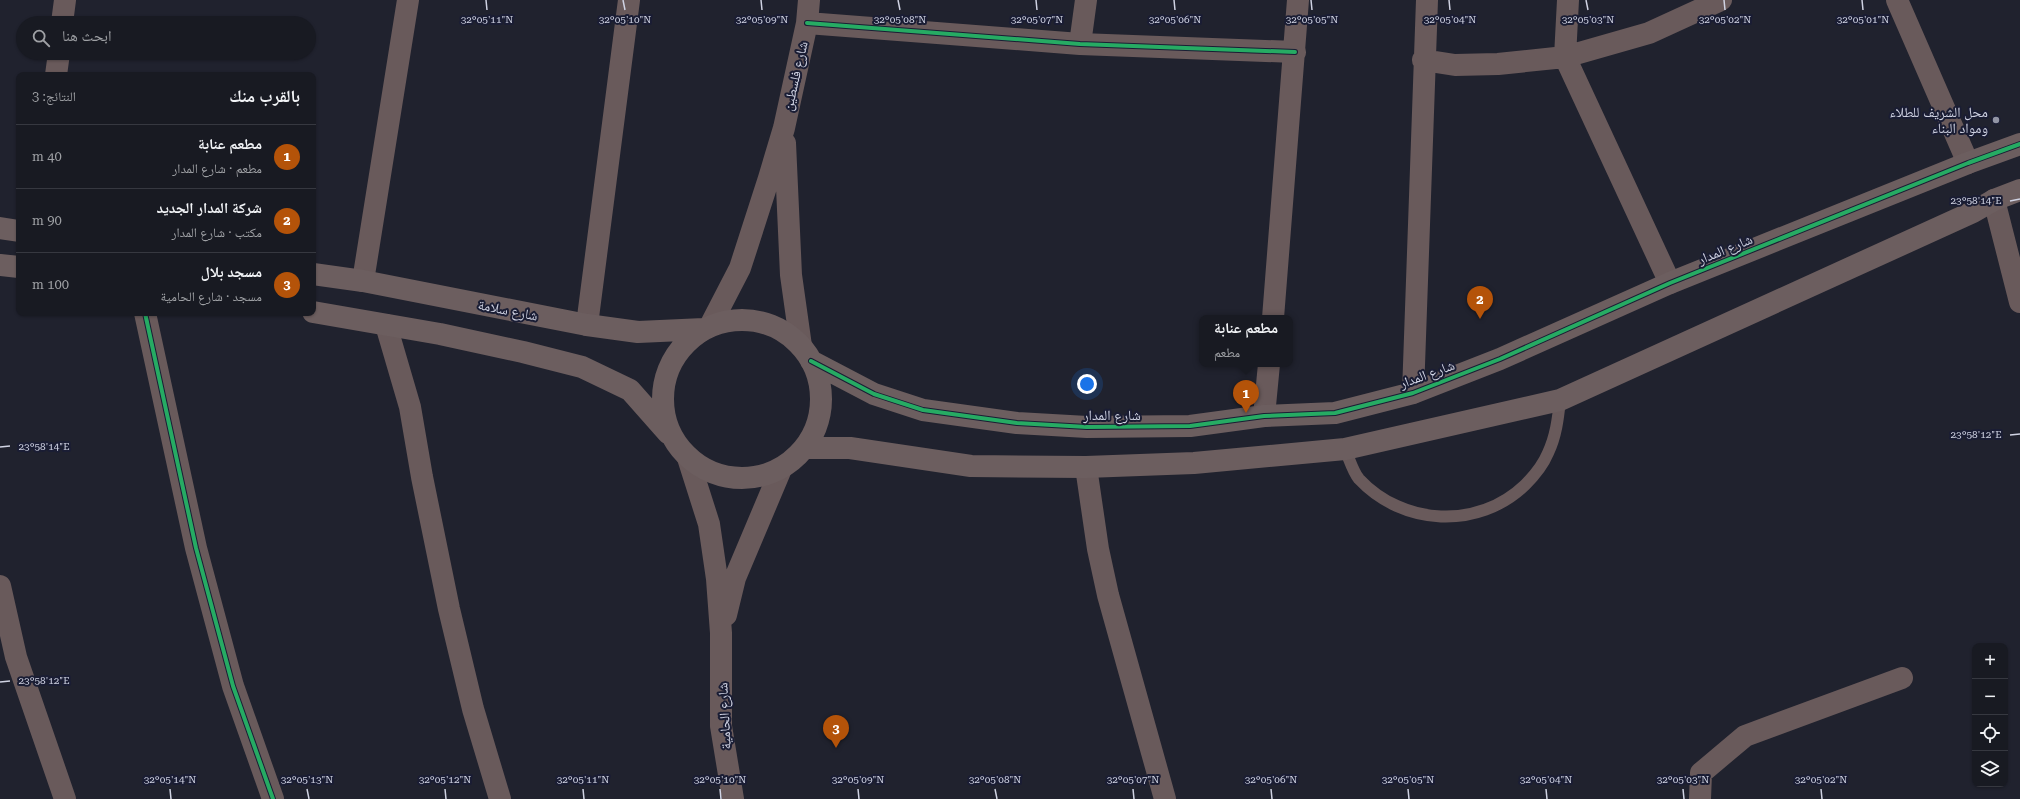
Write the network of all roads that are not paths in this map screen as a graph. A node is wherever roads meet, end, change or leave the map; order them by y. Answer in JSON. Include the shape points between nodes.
{"nodes":[{"id":1,"x":65,"y":0,"type":"edge"},
{"id":2,"x":408,"y":0,"type":"edge"},
{"id":3,"x":629,"y":0,"type":"edge"},
{"id":4,"x":810,"y":0,"type":"edge"},
{"id":5,"x":1086,"y":0,"type":"edge"},
{"id":6,"x":1298,"y":0,"type":"edge"},
{"id":7,"x":1427,"y":0,"type":"edge"},
{"id":8,"x":1568,"y":0,"type":"edge"},
{"id":9,"x":1721,"y":0,"type":"edge"},
{"id":10,"x":1897,"y":0,"type":"edge"},
{"id":11,"x":63,"y":16,"type":"edge"},
{"id":12,"x":807,"y":23,"type":"junction"},
{"id":13,"x":1080,"y":44,"type":"junction"},
{"id":14,"x":1295,"y":52,"type":"junction"},
{"id":15,"x":1565,"y":57,"type":"junction"},
{"id":16,"x":58,"y":60,"type":"edge"},
{"id":17,"x":1423,"y":60,"type":"junction"},
{"id":18,"x":56,"y":72,"type":"edge"},
{"id":19,"x":784,"y":128,"type":"junction"},
{"id":20,"x":2020,"y":144,"type":"edge"},
{"id":21,"x":1968,"y":163,"type":"junction"},
{"id":22,"x":2020,"y":190,"type":"edge"},
{"id":23,"x":1994,"y":200,"type":"junction"},
{"id":24,"x":0,"y":228,"type":"edge"},
{"id":25,"x":16,"y":231,"type":"edge"},
{"id":26,"x":0,"y":265,"type":"edge"},
{"id":27,"x":16,"y":268,"type":"edge"},
{"id":28,"x":316,"y":274,"type":"edge"},
{"id":29,"x":363,"y":281,"type":"junction"},
{"id":30,"x":1670,"y":283,"type":"junction"},
{"id":31,"x":2020,"y":302,"type":"edge"},
{"id":32,"x":316,"y":313,"type":"edge"},
{"id":33,"x":1273,"y":315,"type":"edge"},
{"id":34,"x":146,"y":316,"type":"edge"},
{"id":35,"x":386,"y":325,"type":"junction"},
{"id":36,"x":588,"y":325,"type":"junction"},
{"id":37,"x":707,"y":328,"type":"junction"},
{"id":38,"x":806,"y":354,"type":"junction"},
{"id":39,"x":1269,"y":367,"type":"edge"},
{"id":40,"x":1412,"y":393,"type":"junction"},
{"id":41,"x":1560,"y":400,"type":"junction"},
{"id":42,"x":1264,"y":416,"type":"junction"},
{"id":43,"x":673,"y":438,"type":"junction"},
{"id":44,"x":805,"y":448,"type":"junction"},
{"id":45,"x":1345,"y":449,"type":"junction"},
{"id":46,"x":688,"y":458,"type":"junction"},
{"id":47,"x":1086,"y":467,"type":"junction"},
{"id":48,"x":780,"y":469,"type":"junction"},
{"id":49,"x":0,"y":586,"type":"edge"},
{"id":50,"x":721,"y":633,"type":"junction"},
{"id":51,"x":8,"y":659,"type":"edge"},
{"id":52,"x":1902,"y":678,"type":"dead end"},
{"id":53,"x":65,"y":799,"type":"edge"},
{"id":54,"x":273,"y":799,"type":"edge"},
{"id":55,"x":500,"y":799,"type":"edge"},
{"id":56,"x":733,"y":799,"type":"edge"},
{"id":57,"x":1166,"y":799,"type":"edge"},
{"id":58,"x":1700,"y":799,"type":"edge"}],
"edges":[{"from":1,"to":11,"type":"street"},
{"from":2,"to":29,"type":"street"},
{"from":3,"to":36,"type":"street"},
{"from":4,"to":12,"type":"street","name":"شارع فلسطين"},
{"from":5,"to":13,"type":"street"},
{"from":6,"to":14,"type":"street"},
{"from":7,"to":17,"type":"street"},
{"from":8,"to":15,"type":"street"},
{"from":9,"to":15,"type":"street","via":[[1649,33]]},
{"from":10,"to":21,"type":"street"},
{"from":12,"to":13,"type":"street"},
{"from":12,"to":19,"type":"street","name":"شارع فلسطين"},
{"from":13,"to":14,"type":"street"},
{"from":14,"to":33,"type":"street"},
{"from":15,"to":17,"type":"street","via":[[1498,64],[1455,65]]},
{"from":15,"to":30,"type":"street"},
{"from":16,"to":18,"type":"street"},
{"from":17,"to":40,"type":"street"},
{"from":19,"to":37,"type":"street","via":[[740,268]]},
{"from":19,"to":38,"type":"street","via":[[791,275]]},
{"from":20,"to":21,"type":"street","name":"شارع المدار"},
{"from":21,"to":30,"type":"street","name":"شارع المدار"},
{"from":22,"to":23,"type":"street"},
{"from":23,"to":31,"type":"street"},
{"from":23,"to":41,"type":"street","via":[[1973,212]]},
{"from":24,"to":25,"type":"street"},
{"from":26,"to":27,"type":"street"},
{"from":28,"to":29,"type":"street","name":"شارع سلامة"},
{"from":29,"to":36,"type":"street","name":"شارع سلامة"},
{"from":30,"to":40,"type":"street","name":"شارع المدار","via":[[1500,359]]},
{"from":32,"to":35,"type":"street"},
{"from":34,"to":54,"type":"street","via":[[196,548],[233,686]]},
{"from":35,"to":43,"type":"street","via":[[523,352],[582,367],[630,390]]},
{"from":35,"to":55,"type":"street","via":[[410,407],[449,609],[473,709]]},
{"from":36,"to":37,"type":"street","name":"شارع سلامة","via":[[638,332]]},
{"from":37,"to":38,"type":"street","name":"شارع المدار","via":[[729,321],[749,320],[768,324],[786,333]]},
{"from":37,"to":43,"type":"street","via":[[684,345],[670,365],[663,390],[664,415]]},
{"from":38,"to":42,"type":"street","name":"شارع المدار","via":[[874,394],[923,410],[976,419],[1087,427],[1190,426]]},
{"from":38,"to":44,"type":"street","via":[[819,382],[821,406],[816,428]]},
{"from":39,"to":42,"type":"street"},
{"from":40,"to":42,"type":"street","name":"شارع المدار","via":[[1335,413]]},
{"from":41,"to":45,"type":"street"},
{"from":41,"to":45,"type":"lane","via":[[1556,430],[1548,454],[1534,475],[1516,493],[1495,506],[1472,515],[1447,518],[1422,515],[1398,508],[1376,495],[1358,478]]},
{"from":43,"to":46,"type":"street"},
{"from":44,"to":47,"type":"street","via":[[850,448],[971,466]]},
{"from":44,"to":48,"type":"street"},
{"from":45,"to":47,"type":"street","via":[[1194,464]]},
{"from":46,"to":48,"type":"street","via":[[716,475],[749,479]]},
{"from":46,"to":50,"type":"street","via":[[709,524]]},
{"from":47,"to":57,"type":"street","via":[[1098,549],[1108,595]]},
{"from":48,"to":50,"type":"street","via":[[734,578]]},
{"from":49,"to":51,"type":"street"},
{"from":50,"to":56,"type":"street","name":"شارع الحامية","via":[[722,726]]},
{"from":51,"to":53,"type":"street"},
{"from":52,"to":58,"type":"street","via":[[1746,736],[1701,773]]}]}
